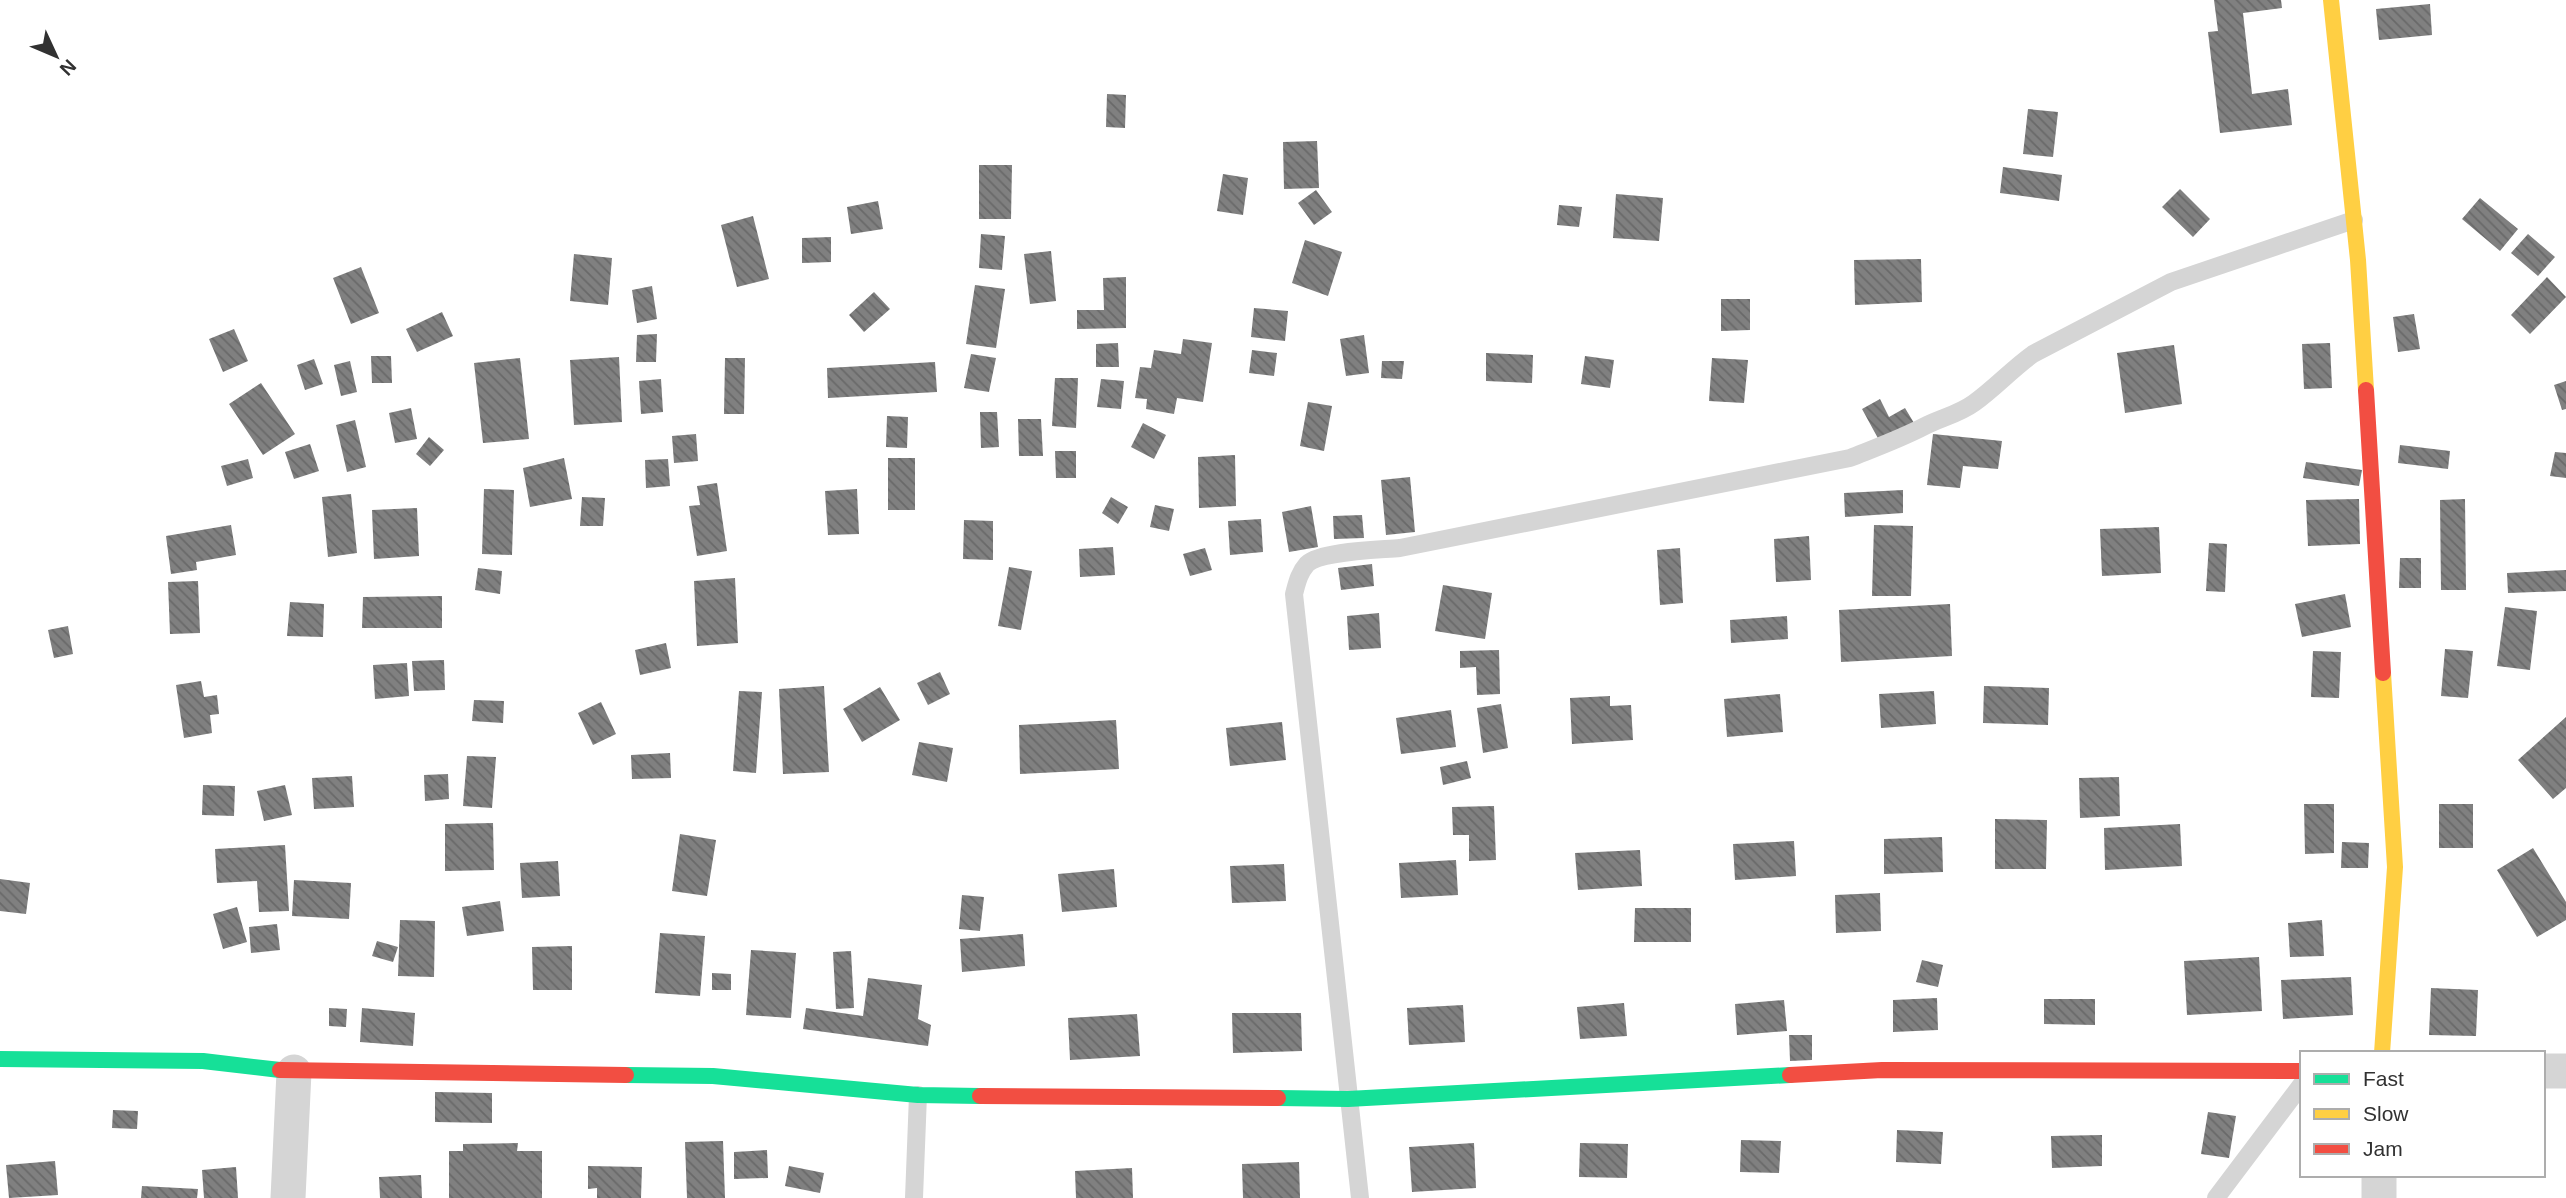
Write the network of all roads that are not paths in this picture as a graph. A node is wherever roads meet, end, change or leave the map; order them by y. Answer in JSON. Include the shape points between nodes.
{"nodes":[{"id":1,"x":2331,"y":0,"type":"edge"},
{"id":2,"x":2354,"y":220,"type":"junction"},
{"id":3,"x":2382,"y":1051,"type":"edge"},
{"id":4,"x":0,"y":1059,"type":"edge"},
{"id":5,"x":2300,"y":1071,"type":"edge"},
{"id":6,"x":2545,"y":1071,"type":"edge"},
{"id":7,"x":2566,"y":1071,"type":"edge"},
{"id":8,"x":294,"y":1072,"type":"junction"},
{"id":9,"x":2300,"y":1087,"type":"edge"},
{"id":10,"x":918,"y":1095,"type":"junction"},
{"id":11,"x":1348,"y":1099,"type":"junction"},
{"id":12,"x":2379,"y":1177,"type":"edge"},
{"id":13,"x":288,"y":1198,"type":"edge"},
{"id":14,"x":914,"y":1198,"type":"edge"},
{"id":15,"x":1360,"y":1198,"type":"edge"},
{"id":16,"x":2216,"y":1198,"type":"edge"},
{"id":17,"x":2379,"y":1198,"type":"edge"}],
"edges":[{"from":1,"to":2,"type":"street"},
{"from":2,"to":3,"type":"street","via":[[2395,867]]},
{"from":2,"to":11,"type":"lane","via":[[2171,282],[2033,354],[1954,415],[1850,458],[1309,562],[1298,576],[1294,594]]},
{"from":4,"to":8,"type":"street","via":[[204,1061]]},
{"from":5,"to":11,"type":"street","via":[[1882,1070]]},
{"from":6,"to":7,"type":"street"},
{"from":8,"to":10,"type":"street","via":[[713,1076]]},
{"from":8,"to":13,"type":"street"},
{"from":9,"to":16,"type":"lane"},
{"from":10,"to":11,"type":"street"},
{"from":10,"to":14,"type":"lane"},
{"from":11,"to":15,"type":"lane"},
{"from":12,"to":17,"type":"street"}]}
